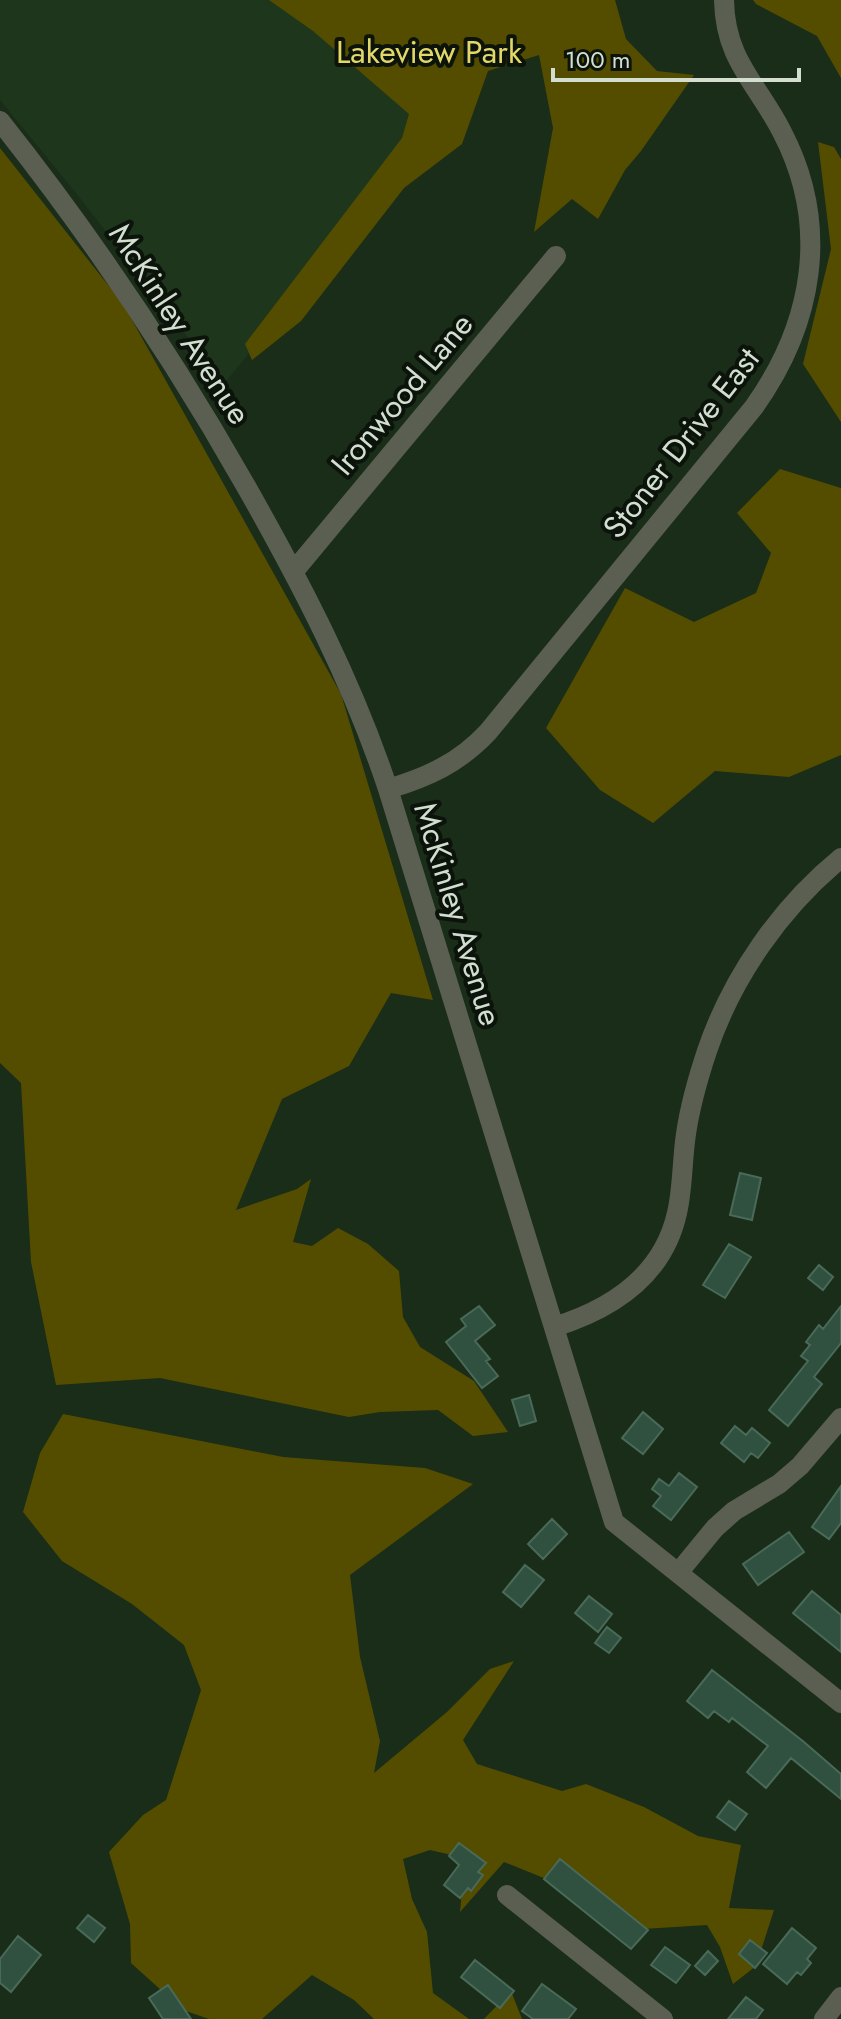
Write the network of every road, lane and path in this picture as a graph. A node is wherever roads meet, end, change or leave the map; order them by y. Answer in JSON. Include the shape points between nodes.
{"nodes":[{"id":1,"x":724,"y":0,"type":"edge"},
{"id":2,"x":0,"y":121,"type":"edge"},
{"id":3,"x":556,"y":256,"type":"dead end"},
{"id":4,"x":294,"y":571,"type":"junction"},
{"id":5,"x":388,"y":789,"type":"junction"},
{"id":6,"x":841,"y":858,"type":"edge"},
{"id":7,"x":554,"y":1327,"type":"junction"},
{"id":8,"x":841,"y":1418,"type":"edge"},
{"id":9,"x":678,"y":1573,"type":"junction"},
{"id":10,"x":841,"y":1703,"type":"edge"},
{"id":11,"x":507,"y":1895,"type":"dead end"},
{"id":12,"x":841,"y":1997,"type":"edge"},
{"id":13,"x":663,"y":2019,"type":"edge"},
{"id":14,"x":824,"y":2019,"type":"edge"}],
"edges":[{"from":1,"to":5,"type":"street","name":"Stoner Drive East","via":[[732,47],[782,131],[804,190],[810,254],[807,287],[789,349],[754,407],[488,732],[437,773]]},
{"from":2,"to":4,"type":"street","name":"McKinley Avenue","via":[[159,340]]},
{"from":3,"to":4,"type":"street","name":"Ironwood Lane"},
{"from":4,"to":5,"type":"street","name":"McKinley Avenue","via":[[336,654]]},
{"from":5,"to":7,"type":"street","name":"McKinley Avenue"},
{"from":6,"to":7,"type":"street","via":[[771,931],[724,1010],[695,1092],[677,1216],[656,1261],[619,1300]]},
{"from":7,"to":9,"type":"street","name":"McKinley Avenue","via":[[614,1522]]},
{"from":8,"to":9,"type":"street","via":[[800,1466],[715,1528]]},
{"from":9,"to":10,"type":"street","name":"McKinley Avenue"},
{"from":11,"to":13,"type":"street"},
{"from":12,"to":14,"type":"street"}]}
